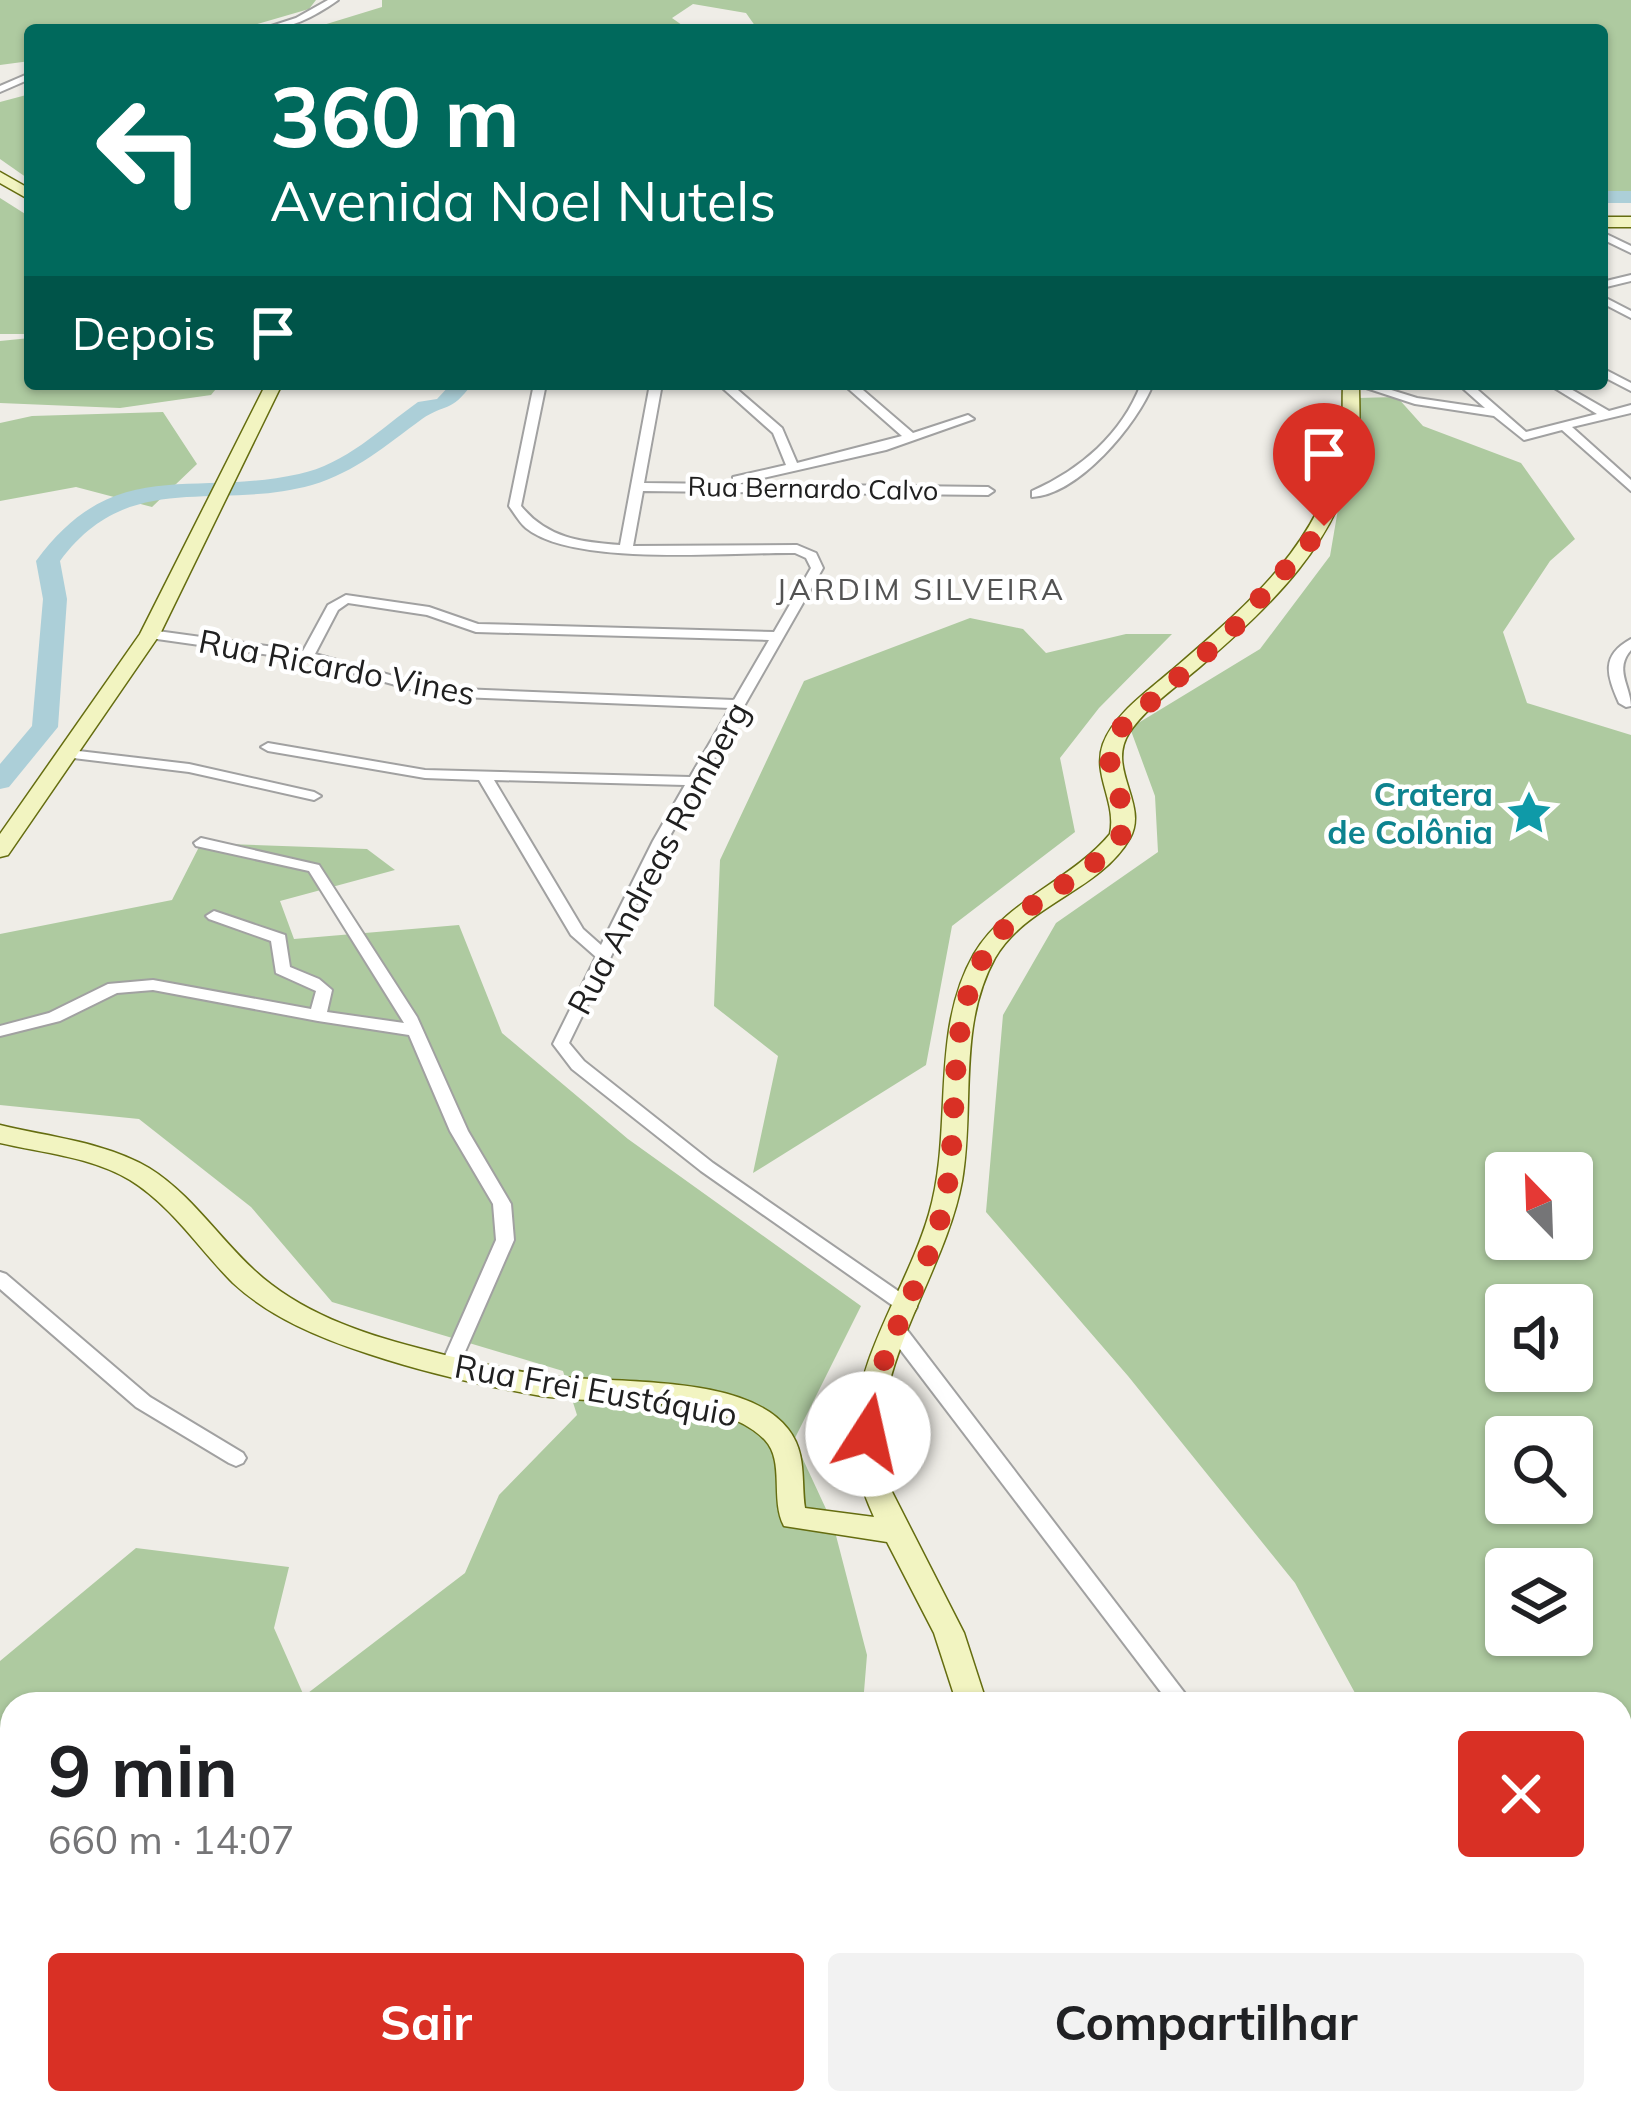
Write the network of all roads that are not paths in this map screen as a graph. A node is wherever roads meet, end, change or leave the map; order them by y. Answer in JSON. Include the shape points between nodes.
{"nodes":[{"id":1,"x":334,"y":0,"type":"edge"},
{"id":2,"x":285,"y":24,"type":"edge"},
{"id":3,"x":271,"y":390,"type":"edge"},
{"id":4,"x":539,"y":390,"type":"edge"},
{"id":5,"x":655,"y":390,"type":"edge"},
{"id":6,"x":731,"y":390,"type":"edge"},
{"id":7,"x":856,"y":390,"type":"edge"},
{"id":8,"x":1144,"y":390,"type":"edge"},
{"id":9,"x":1355,"y":390,"type":"edge"},
{"id":10,"x":1376,"y":390,"type":"edge"},
{"id":11,"x":1456,"y":390,"type":"edge"},
{"id":12,"x":1470,"y":390,"type":"edge"},
{"id":13,"x":1564,"y":390,"type":"edge"},
{"id":14,"x":1415,"y":401,"type":"junction"},
{"id":15,"x":1631,"y":409,"type":"edge"},
{"id":16,"x":1493,"y":413,"type":"junction"},
{"id":17,"x":1609,"y":416,"type":"junction"},
{"id":18,"x":968,"y":419,"type":"dead end"},
{"id":19,"x":1567,"y":429,"type":"junction"},
{"id":20,"x":909,"y":436,"type":"junction"},
{"id":21,"x":793,"y":467,"type":"junction"},
{"id":22,"x":1625,"y":474,"type":"edge"},
{"id":23,"x":712,"y":487,"type":"junction"},
{"id":24,"x":1631,"y":487,"type":"edge"},
{"id":25,"x":638,"y":488,"type":"junction"},
{"id":26,"x":988,"y":491,"type":"dead end"},
{"id":27,"x":1036,"y":494,"type":"dead end"},
{"id":28,"x":626,"y":548,"type":"junction"},
{"id":29,"x":150,"y":634,"type":"junction"},
{"id":30,"x":778,"y":636,"type":"junction"},
{"id":31,"x":1631,"y":643,"type":"edge"},
{"id":32,"x":307,"y":656,"type":"junction"},
{"id":33,"x":1626,"y":703,"type":"dead end"},
{"id":34,"x":739,"y":704,"type":"junction"},
{"id":35,"x":268,"y":747,"type":"dead end"},
{"id":36,"x":70,"y":754,"type":"junction"},
{"id":37,"x":483,"y":774,"type":"junction"},
{"id":38,"x":693,"y":781,"type":"junction"},
{"id":39,"x":314,"y":796,"type":"dead end"},
{"id":40,"x":201,"y":843,"type":"dead end"},
{"id":41,"x":0,"y":850,"type":"edge"},
{"id":42,"x":214,"y":916,"type":"dead end"},
{"id":43,"x":603,"y":955,"type":"junction"},
{"id":44,"x":318,"y":1016,"type":"junction"},
{"id":45,"x":414,"y":1030,"type":"junction"},
{"id":46,"x":0,"y":1031,"type":"edge"},
{"id":47,"x":0,"y":1134,"type":"edge"},
{"id":48,"x":0,"y":1279,"type":"edge"},
{"id":49,"x":908,"y":1307,"type":"junction"},
{"id":50,"x":897,"y":1330,"type":"junction"},
{"id":51,"x":450,"y":1365,"type":"junction"},
{"id":52,"x":236,"y":1458,"type":"dead end"},
{"id":53,"x":897,"y":1532,"type":"junction"},
{"id":54,"x":969,"y":1692,"type":"edge"},
{"id":55,"x":1173,"y":1692,"type":"edge"}],
"edges":[{"from":1,"to":2,"type":"street"},
{"from":3,"to":29,"type":"street"},
{"from":4,"to":28,"type":"street","via":[[518,514],[554,540]]},
{"from":5,"to":25,"type":"street"},
{"from":6,"to":21,"type":"street","via":[[778,431]]},
{"from":7,"to":20,"type":"street"},
{"from":8,"to":27,"type":"street","via":[[1089,465]]},
{"from":9,"to":49,"type":"street","via":[[1348,457],[1324,526],[1231,631],[1122,727],[1107,768],[1121,835],[1013,919],[978,967],[960,1046],[950,1178]]},
{"from":10,"to":14,"type":"street"},
{"from":11,"to":14,"type":"street"},
{"from":12,"to":16,"type":"street"},
{"from":13,"to":17,"type":"street"},
{"from":14,"to":16,"type":"street"},
{"from":15,"to":17,"type":"street"},
{"from":16,"to":19,"type":"street","via":[[1519,435]]},
{"from":17,"to":19,"type":"street"},
{"from":18,"to":20,"type":"street"},
{"from":19,"to":22,"type":"street"},
{"from":20,"to":21,"type":"street"},
{"from":21,"to":23,"type":"street"},
{"from":22,"to":24,"type":"street"},
{"from":23,"to":25,"type":"street","name":"Rua Bernardo Calvo"},
{"from":23,"to":26,"type":"street","name":"Rua Bernardo Calvo"},
{"from":25,"to":28,"type":"street"},
{"from":28,"to":30,"type":"street","name":"Rua Andreas Romberg","via":[[812,556],[817,568]]},
{"from":29,"to":32,"type":"street","name":"Rua Ricardo Vines"},
{"from":29,"to":36,"type":"street"},
{"from":30,"to":32,"type":"street","via":[[476,628],[346,598]]},
{"from":30,"to":34,"type":"street","name":"Rua Andreas Romberg"},
{"from":31,"to":33,"type":"street","via":[[1613,674]]},
{"from":32,"to":34,"type":"street","name":"Rua Ricardo Vines","via":[[436,692]]},
{"from":34,"to":38,"type":"street","name":"Rua Andreas Romberg"},
{"from":35,"to":37,"type":"street","via":[[396,771]]},
{"from":36,"to":39,"type":"street","via":[[189,768]]},
{"from":36,"to":41,"type":"street"},
{"from":37,"to":38,"type":"street"},
{"from":37,"to":43,"type":"street","via":[[577,932]]},
{"from":38,"to":43,"type":"street","name":"Rua Andreas Romberg"},
{"from":40,"to":45,"type":"street","via":[[314,868]]},
{"from":42,"to":44,"type":"street","via":[[279,938],[281,969],[324,990]]},
{"from":43,"to":49,"type":"street","name":"Rua Andreas Romberg","via":[[561,1044],[578,1065]]},
{"from":44,"to":45,"type":"street"},
{"from":44,"to":46,"type":"street","via":[[153,985],[114,988]]},
{"from":45,"to":51,"type":"street","via":[[507,1222]]},
{"from":47,"to":51,"type":"street","name":"Rua Frei Eustáquio","via":[[141,1175],[243,1276],[301,1319]]},
{"from":48,"to":52,"type":"street","via":[[143,1402]]},
{"from":49,"to":50,"type":"street"},
{"from":50,"to":53,"type":"street","via":[[873,1393],[868,1444],[874,1484]]},
{"from":50,"to":55,"type":"street"},
{"from":51,"to":53,"type":"street","name":"Rua Frei Eustáquio","via":[[569,1390],[730,1408],[766,1425],[785,1448],[794,1518]]},
{"from":53,"to":54,"type":"street"}]}
